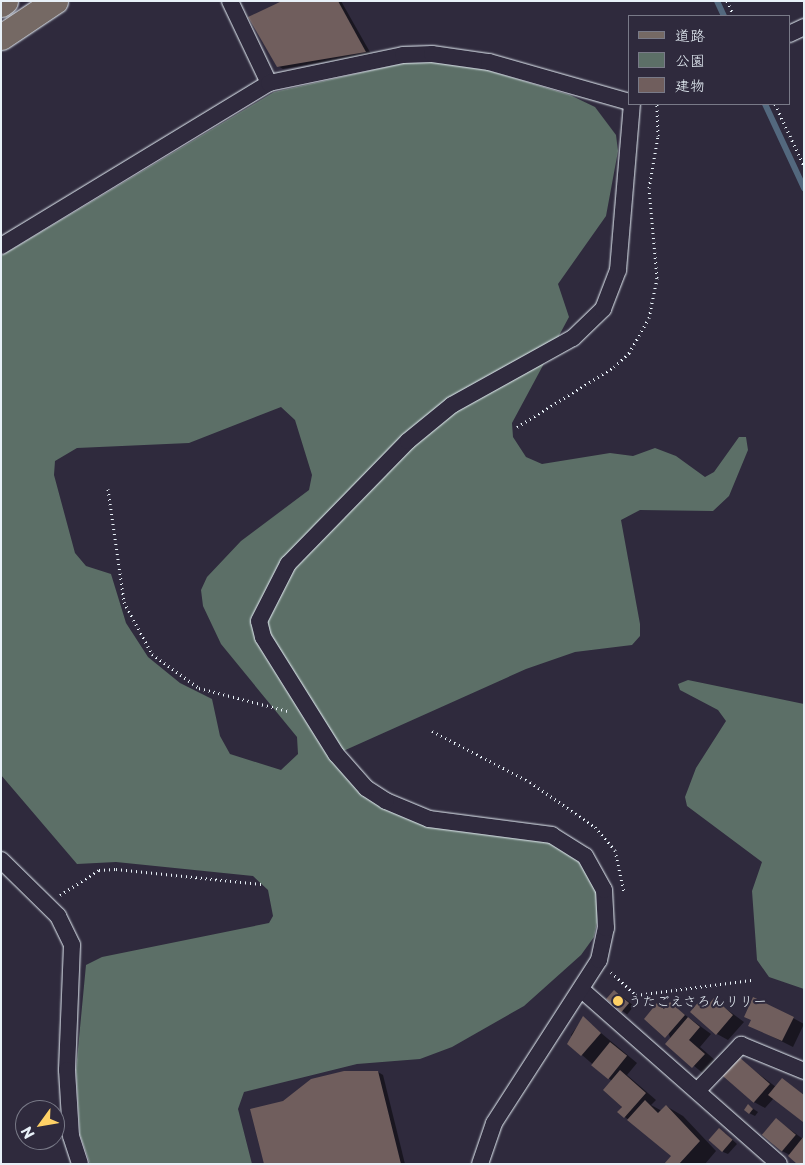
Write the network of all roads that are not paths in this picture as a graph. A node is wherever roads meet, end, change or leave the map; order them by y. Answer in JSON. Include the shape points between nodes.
{"nodes":[{"id":1,"x":5,"y":1,"type":"edge"},
{"id":2,"x":55,"y":1,"type":"edge"},
{"id":3,"x":230,"y":1,"type":"edge"},
{"id":4,"x":1,"y":4,"type":"edge"},
{"id":5,"x":804,"y":27,"type":"edge"},
{"id":6,"x":790,"y":34,"type":"edge"},
{"id":7,"x":1,"y":37,"type":"edge"},
{"id":8,"x":269,"y":83,"type":"junction"},
{"id":9,"x":628,"y":102,"type":"edge"},
{"id":10,"x":630,"y":105,"type":"edge"},
{"id":11,"x":1,"y":246,"type":"edge"},
{"id":12,"x":1,"y":860,"type":"edge"},
{"id":13,"x":583,"y":991,"type":"junction"},
{"id":14,"x":804,"y":1071,"type":"edge"},
{"id":15,"x":696,"y":1091,"type":"junction"},
{"id":16,"x":80,"y":1164,"type":"edge"},
{"id":17,"x":480,"y":1164,"type":"edge"},
{"id":18,"x":779,"y":1164,"type":"edge"}],
"edges":[{"from":1,"to":4,"type":"main road"},
{"from":2,"to":7,"type":"main road"},
{"from":3,"to":8,"type":"street"},
{"from":5,"to":6,"type":"street"},
{"from":8,"to":9,"type":"street","via":[[384,58],[432,54],[489,62]]},
{"from":8,"to":11,"type":"street"},
{"from":10,"to":13,"type":"street","via":[[618,270],[603,309],[573,338],[429,422],[288,564],[274,584],[259,621],[263,637],[350,772],[386,802],[429,818],[552,835],[584,856],[600,880],[607,909],[599,960]]},
{"from":12,"to":16,"type":"street","via":[[47,904],[67,930],[75,962],[67,1070],[71,1136]]},
{"from":13,"to":15,"type":"street"},
{"from":13,"to":17,"type":"street","via":[[494,1123]]},
{"from":14,"to":15,"type":"street","via":[[750,1045],[741,1045]]},
{"from":15,"to":18,"type":"street"}]}
